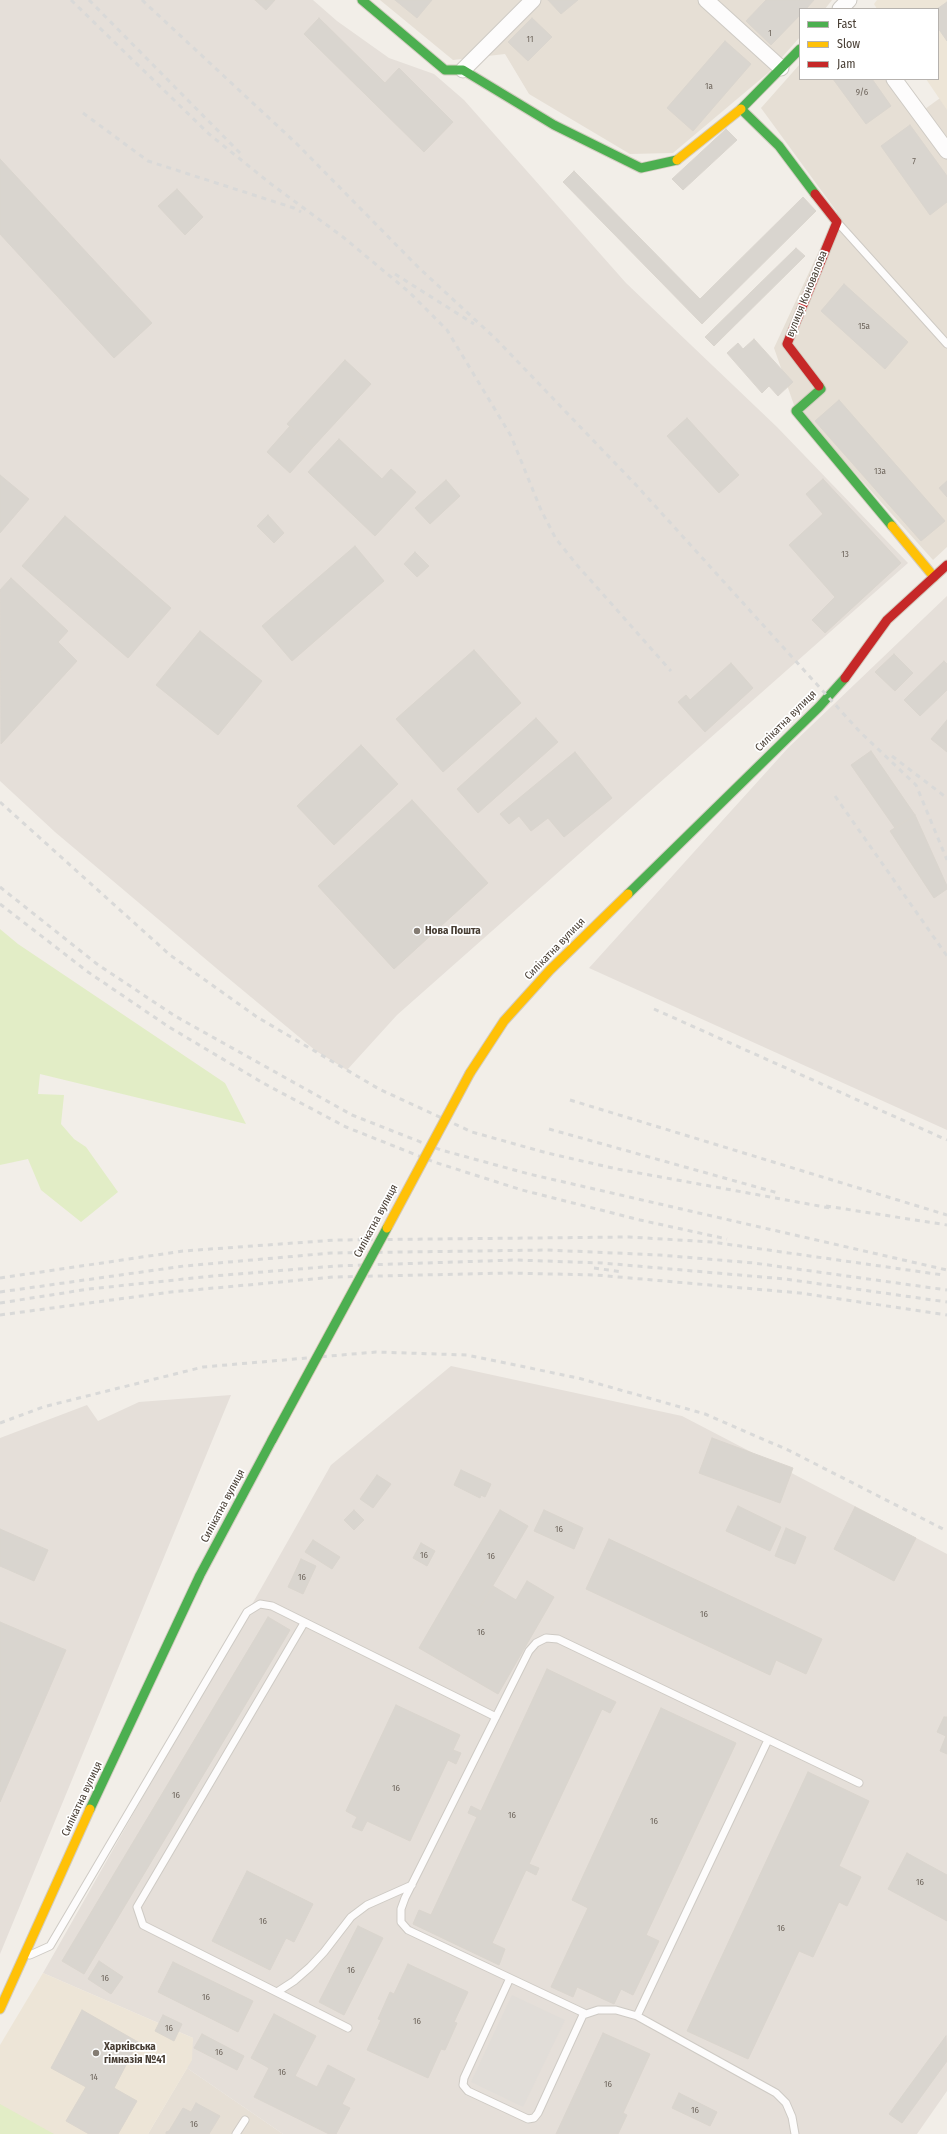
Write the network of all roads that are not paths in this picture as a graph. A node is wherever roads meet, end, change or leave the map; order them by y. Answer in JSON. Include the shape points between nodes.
{"nodes":[{"id":1,"x":362,"y":0,"type":"edge"},
{"id":2,"x":533,"y":0,"type":"edge"},
{"id":3,"x":708,"y":1,"type":"edge"},
{"id":4,"x":799,"y":50,"type":"edge"},
{"id":5,"x":781,"y":68,"type":"junction"},
{"id":6,"x":464,"y":70,"type":"junction"},
{"id":7,"x":895,"y":80,"type":"edge"},
{"id":8,"x":741,"y":109,"type":"junction"},
{"id":9,"x":947,"y":151,"type":"edge"},
{"id":10,"x":837,"y":222,"type":"junction"},
{"id":11,"x":947,"y":344,"type":"edge"},
{"id":12,"x":947,"y":565,"type":"edge"},
{"id":13,"x":934,"y":577,"type":"junction"},
{"id":14,"x":304,"y":1623,"type":"junction"},
{"id":15,"x":496,"y":1717,"type":"junction"},
{"id":16,"x":768,"y":1740,"type":"junction"},
{"id":17,"x":860,"y":1783,"type":"dead end"},
{"id":18,"x":412,"y":1885,"type":"junction"},
{"id":19,"x":24,"y":1957,"type":"junction"},
{"id":20,"x":510,"y":1978,"type":"junction"},
{"id":21,"x":277,"y":1992,"type":"junction"},
{"id":22,"x":0,"y":2009,"type":"edge"},
{"id":23,"x":584,"y":2013,"type":"junction"},
{"id":24,"x":637,"y":2016,"type":"junction"},
{"id":25,"x":348,"y":2028,"type":"dead end"},
{"id":26,"x":245,"y":2120,"type":"dead end"},
{"id":27,"x":236,"y":2134,"type":"edge"},
{"id":28,"x":795,"y":2134,"type":"edge"}],
"edges":[{"from":1,"to":6,"type":"main road","via":[[445,70]]},
{"from":2,"to":6,"type":"street"},
{"from":3,"to":5,"type":"street"},
{"from":4,"to":5,"type":"main road"},
{"from":5,"to":8,"type":"main road"},
{"from":6,"to":8,"type":"main road","via":[[554,125],[641,168],[675,161]]},
{"from":7,"to":9,"type":"street"},
{"from":8,"to":10,"type":"main road","via":[[779,146]]},
{"from":10,"to":11,"type":"lane"},
{"from":10,"to":13,"type":"main road","name":"вулиця Коновалова","via":[[787,344],[821,389],[796,411]]},
{"from":12,"to":13,"type":"main road","name":"Силікатна вулиця"},
{"from":13,"to":19,"type":"main road","name":"Силікатна вулиця","bridge":true,"via":[[887,620],[846,678],[819,706],[550,970],[504,1021],[470,1073],[200,1574]]},
{"from":14,"to":15,"type":"lane"},
{"from":14,"to":19,"type":"lane","via":[[272,1606],[260,1604],[247,1612],[50,1946]]},
{"from":14,"to":21,"type":"lane","via":[[137,1907],[143,1925]]},
{"from":15,"to":16,"type":"lane","via":[[529,1651],[536,1643],[546,1638],[558,1639]]},
{"from":15,"to":18,"type":"lane"},
{"from":16,"to":17,"type":"lane"},
{"from":16,"to":24,"type":"lane"},
{"from":18,"to":20,"type":"lane","via":[[401,1910],[401,1922],[408,1930]]},
{"from":18,"to":21,"type":"lane","via":[[366,1905],[351,1917],[310,1967]]},
{"from":19,"to":22,"type":"main road","name":"Силікатна вулиця","via":[[8,1984]]},
{"from":20,"to":23,"type":"lane"},
{"from":20,"to":23,"type":"lane","via":[[464,2078],[463,2085],[468,2091],[528,2119],[534,2118]]},
{"from":21,"to":25,"type":"lane"},
{"from":23,"to":24,"type":"lane","via":[[616,2010]]},
{"from":24,"to":28,"type":"lane","via":[[776,2093],[786,2103]]},
{"from":26,"to":27,"type":"lane"}]}
